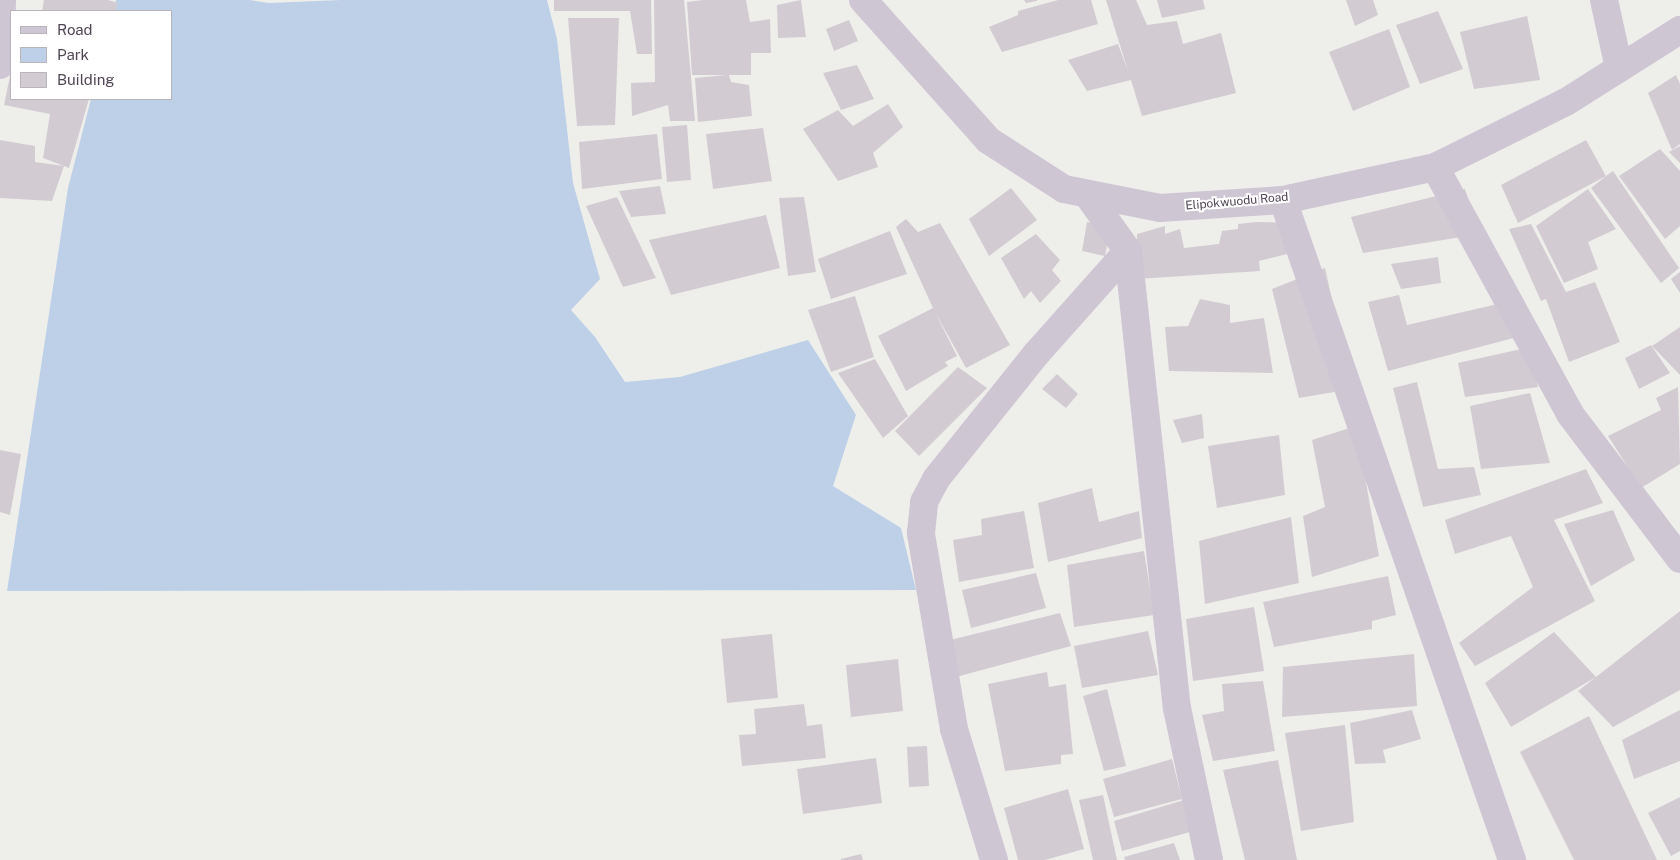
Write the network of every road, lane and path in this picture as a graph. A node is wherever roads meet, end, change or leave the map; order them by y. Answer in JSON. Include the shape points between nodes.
{"nodes":[{"id":1,"x":2,"y":0,"type":"edge"},
{"id":2,"x":863,"y":0,"type":"edge"},
{"id":3,"x":1604,"y":0,"type":"edge"},
{"id":4,"x":1680,"y":30,"type":"edge"},
{"id":5,"x":0,"y":65,"type":"edge"},
{"id":6,"x":1619,"y":68,"type":"junction"},
{"id":7,"x":1435,"y":167,"type":"junction"},
{"id":8,"x":1087,"y":194,"type":"junction"},
{"id":9,"x":1283,"y":200,"type":"junction"},
{"id":10,"x":1128,"y":251,"type":"junction"},
{"id":11,"x":1675,"y":543,"type":"edge"},
{"id":12,"x":994,"y":860,"type":"edge"},
{"id":13,"x":1209,"y":860,"type":"edge"},
{"id":14,"x":1512,"y":860,"type":"edge"}],
"edges":[{"from":1,"to":5,"type":"street"},
{"from":2,"to":8,"type":"street","name":"Elipokwuodu Road","via":[[988,140],[1064,190]]},
{"from":3,"to":6,"type":"street"},
{"from":4,"to":6,"type":"street","name":"Elipokwuodu Road"},
{"from":6,"to":7,"type":"street","name":"Elipokwuodu Road","via":[[1566,102]]},
{"from":7,"to":9,"type":"street","name":"Elipokwuodu Road"},
{"from":7,"to":11,"type":"street","via":[[1570,414]]},
{"from":8,"to":9,"type":"street","name":"Elipokwuodu Road","via":[[1160,208]]},
{"from":8,"to":10,"type":"street"},
{"from":9,"to":14,"type":"street"},
{"from":10,"to":12,"type":"street","via":[[1037,353],[936,479],[924,502],[921,533],[954,729]]},
{"from":10,"to":13,"type":"street","via":[[1177,708]]}]}
